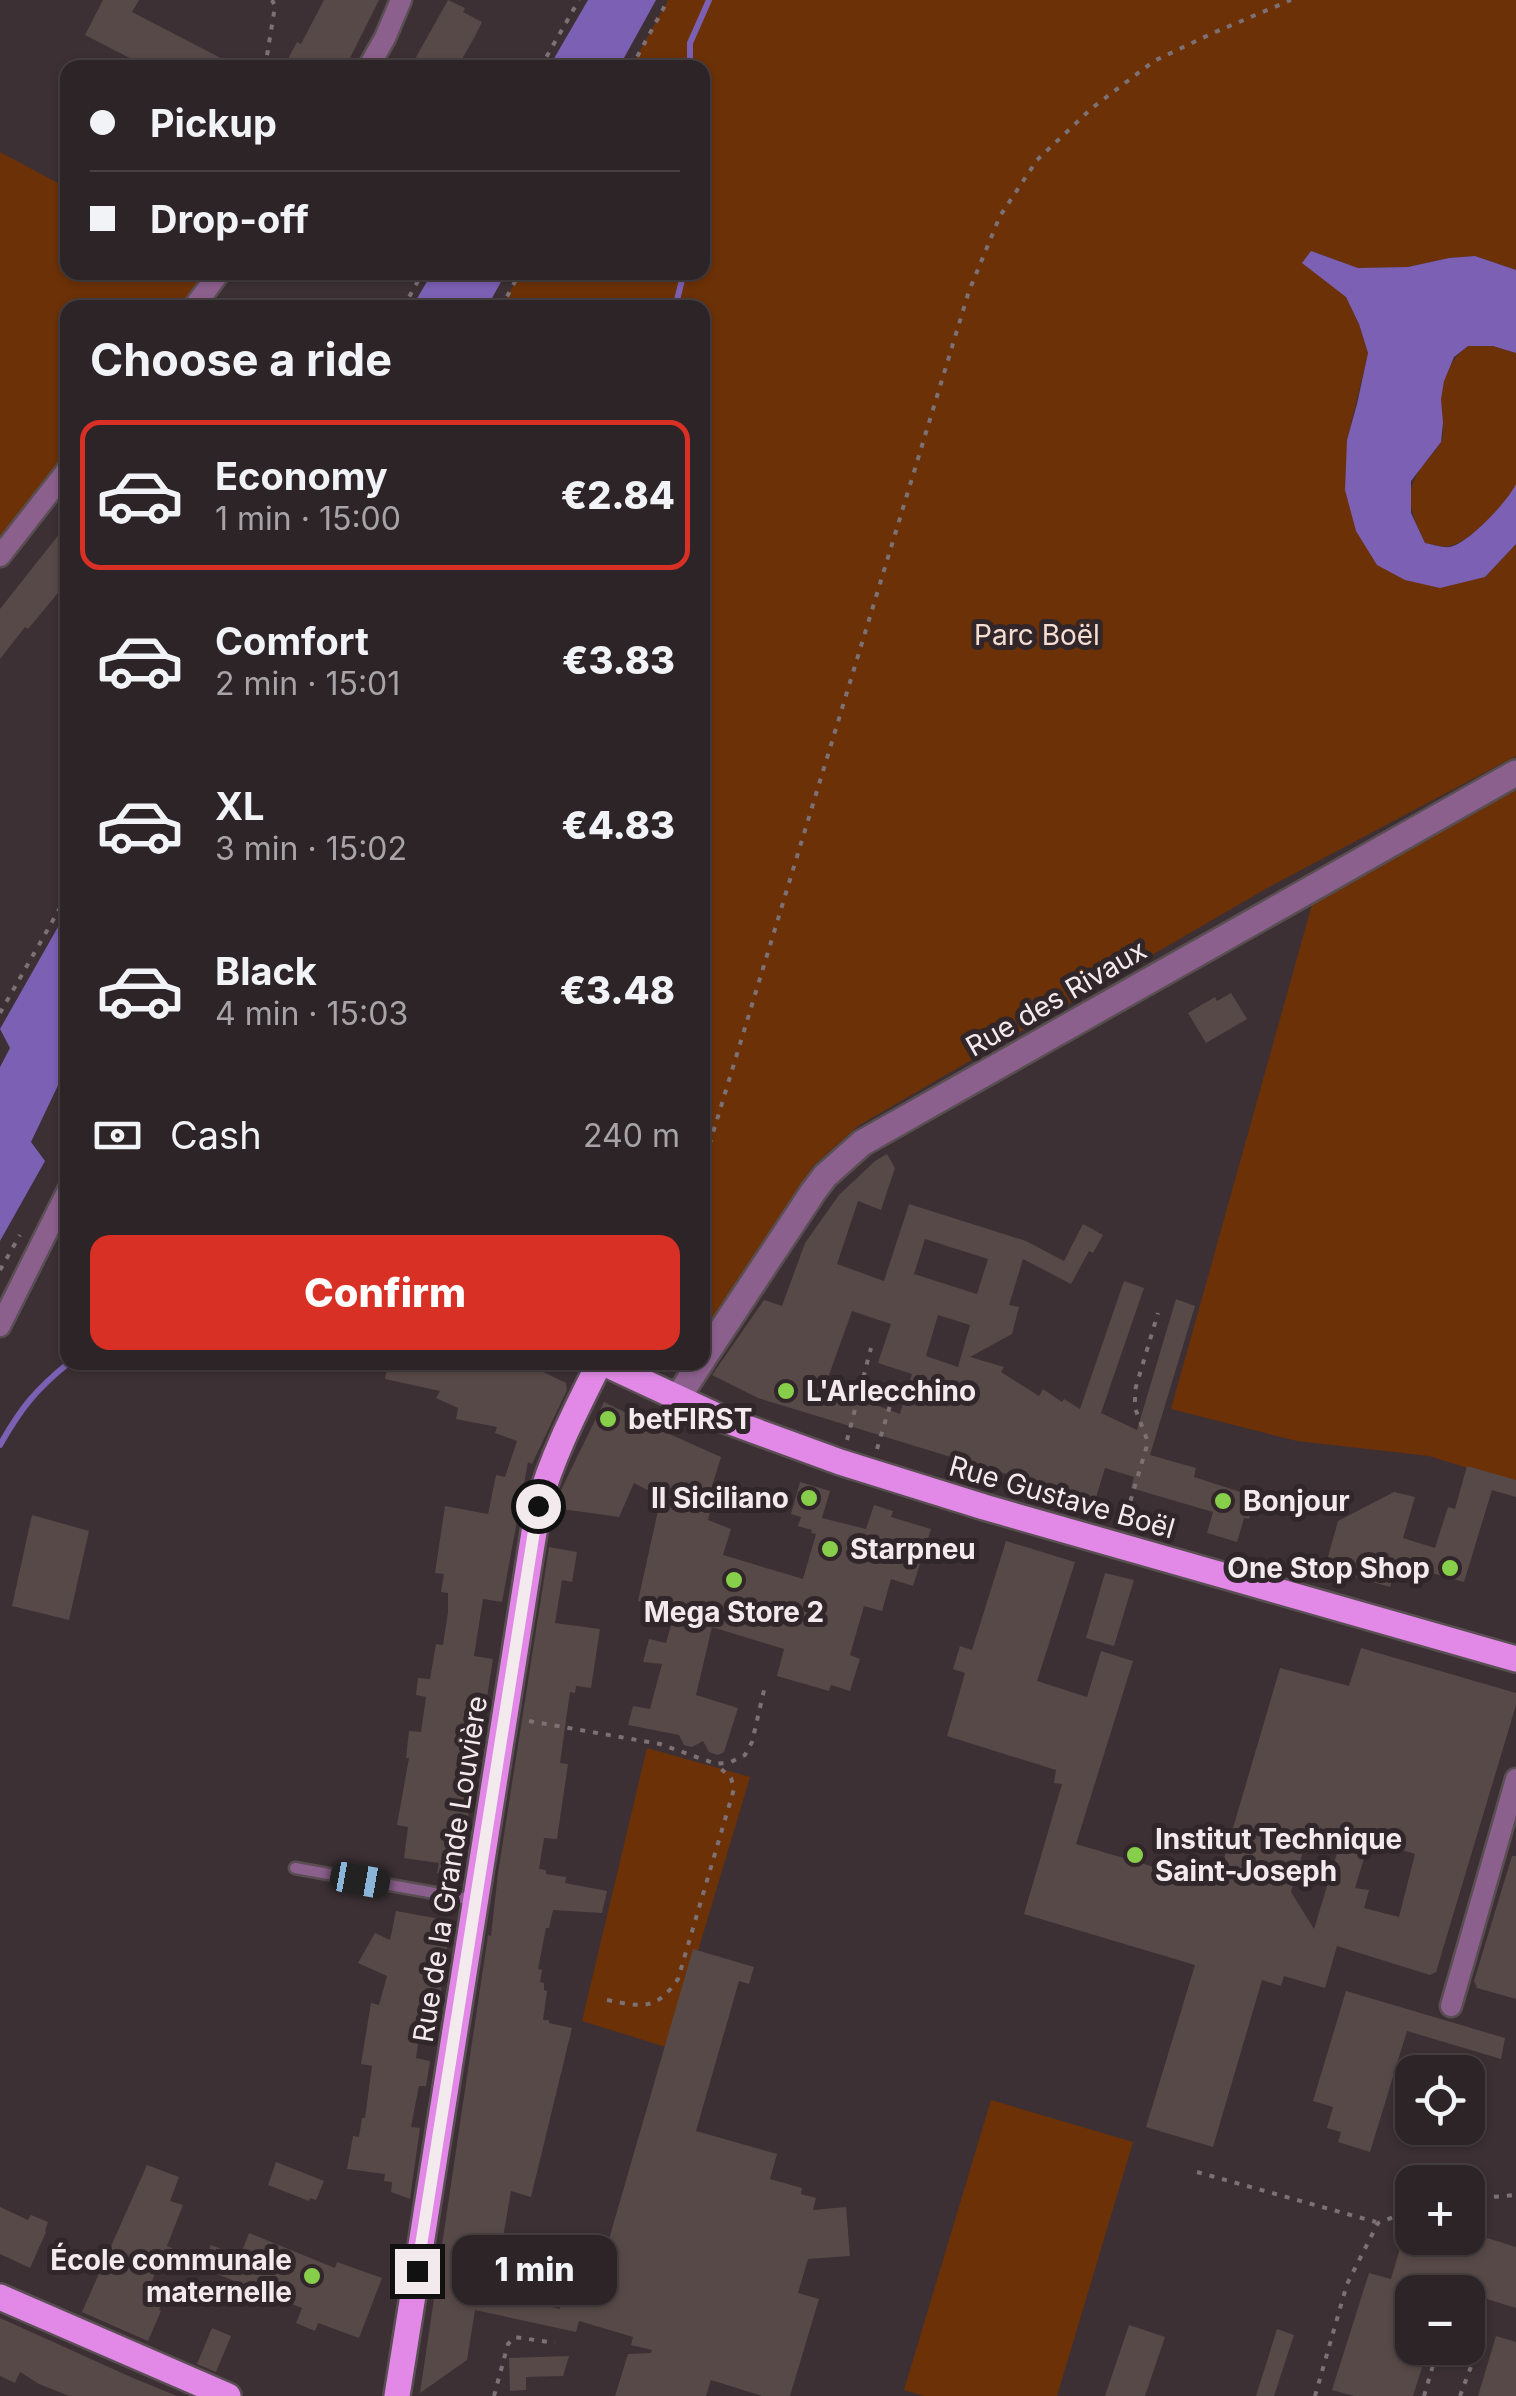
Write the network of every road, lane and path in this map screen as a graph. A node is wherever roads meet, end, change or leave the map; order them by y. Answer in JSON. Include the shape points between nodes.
{"nodes":[{"id":1,"x":272,"y":0,"type":"edge"},
{"id":2,"x":401,"y":0,"type":"edge"},
{"id":3,"x":578,"y":0,"type":"edge"},
{"id":4,"x":668,"y":0,"type":"edge"},
{"id":5,"x":1291,"y":0,"type":"edge"},
{"id":6,"x":267,"y":60,"type":"edge"},
{"id":7,"x":373,"y":60,"type":"edge"},
{"id":8,"x":544,"y":60,"type":"edge"},
{"id":9,"x":635,"y":60,"type":"edge"},
{"id":10,"x":60,"y":479,"type":"edge"},
{"id":11,"x":0,"y":556,"type":"edge"},
{"id":12,"x":1516,"y":774,"type":"edge"},
{"id":13,"x":60,"y":908,"type":"edge"},
{"id":14,"x":0,"y":1012,"type":"edge"},
{"id":15,"x":710,"y":1143,"type":"edge"},
{"id":16,"x":60,"y":1206,"type":"edge"},
{"id":17,"x":1158,"y":1313,"type":"dead end"},
{"id":18,"x":0,"y":1326,"type":"edge"},
{"id":19,"x":870,"y":1348,"type":"dead end"},
{"id":20,"x":710,"y":1350,"type":"edge"},
{"id":21,"x":596,"y":1370,"type":"edge"},
{"id":22,"x":616,"y":1370,"type":"edge"},
{"id":23,"x":697,"y":1370,"type":"edge"},
{"id":24,"x":896,"y":1382,"type":"dead end"},
{"id":25,"x":677,"y":1400,"type":"junction"},
{"id":26,"x":840,"y":1462,"type":"junction"},
{"id":27,"x":870,"y":1471,"type":"junction"},
{"id":28,"x":1118,"y":1544,"type":"junction"},
{"id":29,"x":1516,"y":1659,"type":"edge"},
{"id":30,"x":765,"y":1686,"type":"dead end"},
{"id":31,"x":504,"y":1717,"type":"junction"},
{"id":32,"x":716,"y":1764,"type":"junction"},
{"id":33,"x":1516,"y":1779,"type":"edge"},
{"id":34,"x":295,"y":1868,"type":"dead end"},
{"id":35,"x":475,"y":1900,"type":"junction"},
{"id":36,"x":607,"y":2000,"type":"dead end"},
{"id":37,"x":1450,"y":2006,"type":"dead end"},
{"id":38,"x":1197,"y":2172,"type":"dead end"},
{"id":39,"x":1516,"y":2194,"type":"edge"},
{"id":40,"x":1485,"y":2198,"type":"edge"},
{"id":41,"x":1395,"y":2216,"type":"edge"},
{"id":42,"x":1378,"y":2223,"type":"junction"},
{"id":43,"x":0,"y":2296,"type":"edge"},
{"id":44,"x":554,"y":2343,"type":"dead end"},
{"id":45,"x":1433,"y":2365,"type":"edge"},
{"id":46,"x":1472,"y":2365,"type":"edge"},
{"id":47,"x":215,"y":2394,"type":"edge"},
{"id":48,"x":397,"y":2396,"type":"edge"},
{"id":49,"x":494,"y":2396,"type":"edge"},
{"id":50,"x":1314,"y":2396,"type":"edge"},
{"id":51,"x":1424,"y":2396,"type":"edge"},
{"id":52,"x":1460,"y":2396,"type":"edge"}],
"edges":[{"from":1,"to":6,"type":"path"},
{"from":2,"to":7,"type":"street"},
{"from":3,"to":8,"type":"path"},
{"from":4,"to":9,"type":"path"},
{"from":5,"to":15,"type":"path","via":[[1154,61],[1037,160],[1000,216],[969,292]]},
{"from":10,"to":11,"type":"street"},
{"from":12,"to":20,"type":"street","name":"Rue des Rivaux","via":[[862,1143],[825,1176]]},
{"from":13,"to":14,"type":"path"},
{"from":16,"to":18,"type":"street"},
{"from":17,"to":28,"type":"path","via":[[1135,1390],[1148,1442]]},
{"from":19,"to":26,"type":"path"},
{"from":21,"to":31,"type":"main road","name":"Rue de la Grande Louvière","via":[[538,1506]]},
{"from":22,"to":25,"type":"main road","name":"Rue Gustave Boël"},
{"from":23,"to":25,"type":"street","name":"Rue des Rivaux"},
{"from":24,"to":27,"type":"path"},
{"from":25,"to":26,"type":"main road","name":"Rue Gustave Boël"},
{"from":26,"to":27,"type":"main road","name":"Rue Gustave Boël"},
{"from":27,"to":28,"type":"main road","name":"Rue Gustave Boël"},
{"from":28,"to":29,"type":"main road","name":"Rue Gustave Boël"},
{"from":30,"to":32,"type":"path","via":[[745,1754]]},
{"from":31,"to":32,"type":"path","via":[[660,1744]]},
{"from":31,"to":35,"type":"main road","name":"Rue de la Grande Louvière"},
{"from":32,"to":36,"type":"path","via":[[734,1789],[678,1979],[654,2004]]},
{"from":33,"to":37,"type":"street"},
{"from":34,"to":35,"type":"lane"},
{"from":35,"to":48,"type":"main road","name":"Rue de la Grande Louvière"},
{"from":38,"to":42,"type":"path"},
{"from":39,"to":40,"type":"path"},
{"from":41,"to":42,"type":"path"},
{"from":42,"to":50,"type":"path","via":[[1347,2284]]},
{"from":43,"to":47,"type":"main road"},
{"from":44,"to":49,"type":"path","via":[[515,2337]]},
{"from":45,"to":51,"type":"path"},
{"from":46,"to":52,"type":"path"}]}
